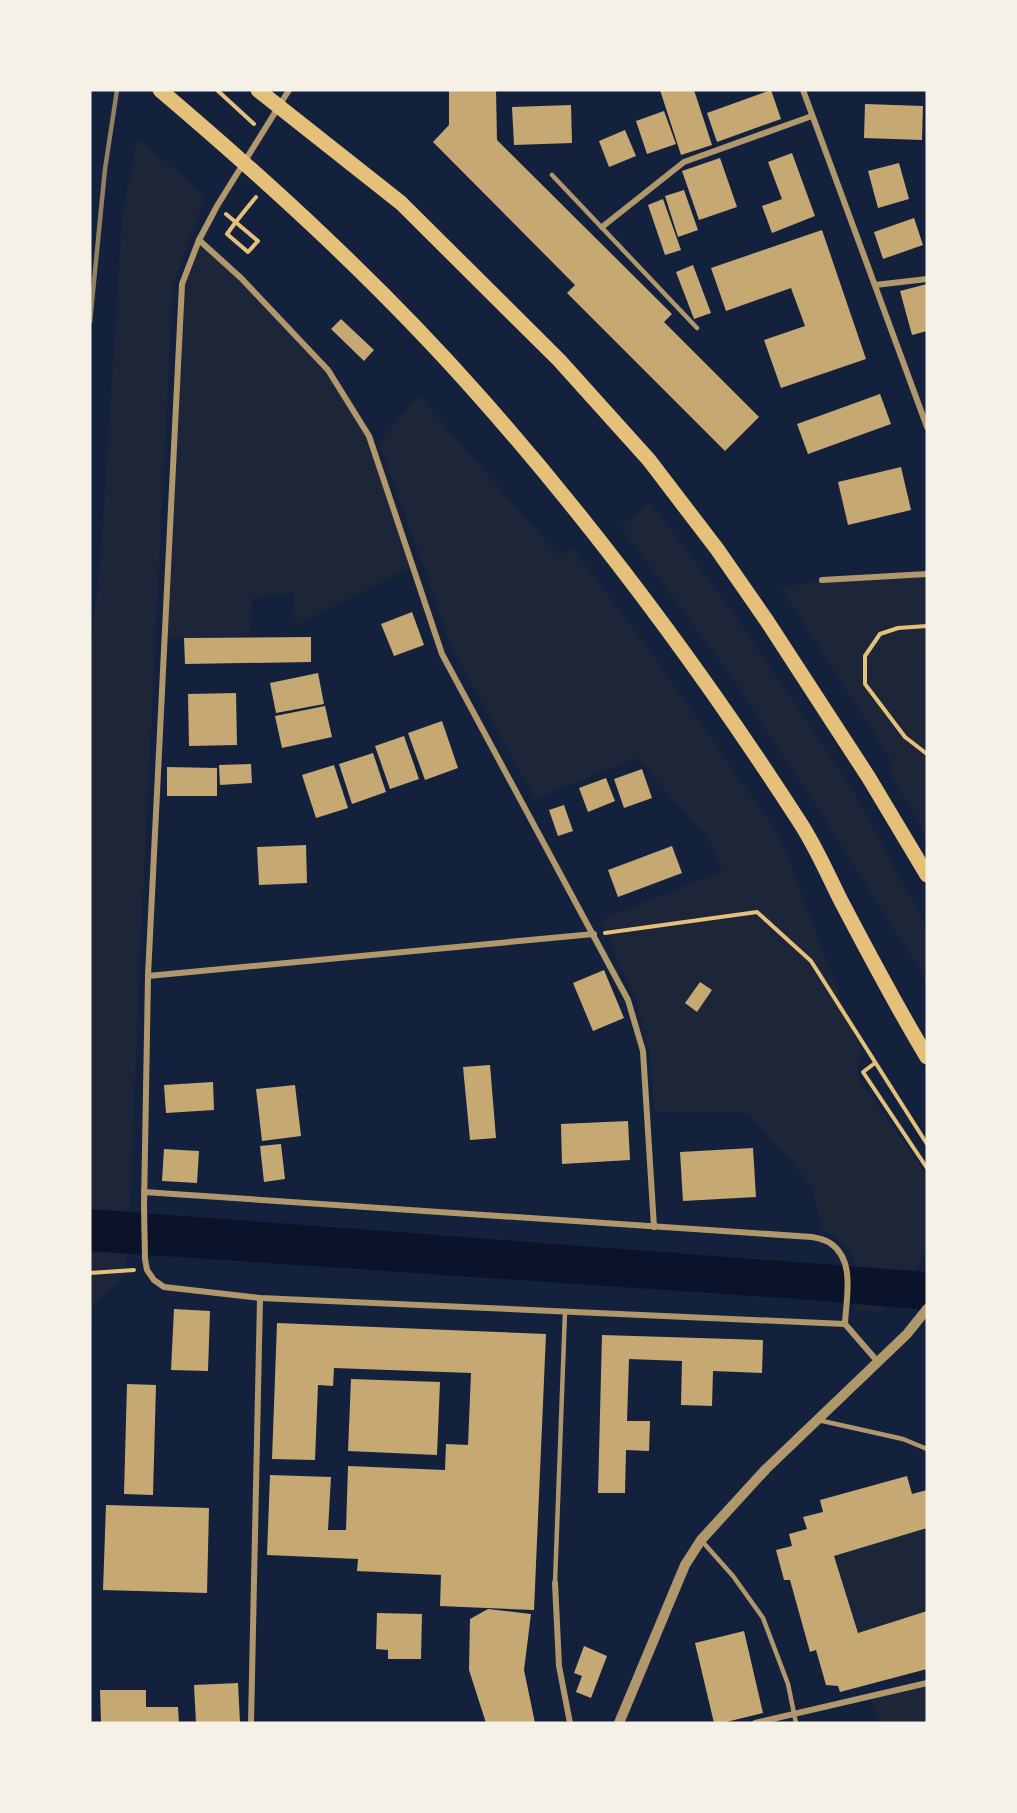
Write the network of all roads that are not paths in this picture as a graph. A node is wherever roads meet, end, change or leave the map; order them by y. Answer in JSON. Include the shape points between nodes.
{"nodes":[{"id":1,"x":160,"y":90,"type":"edge"},
{"id":2,"x":258,"y":90,"type":"edge"},
{"id":3,"x":289,"y":90,"type":"edge"},
{"id":4,"x":803,"y":90,"type":"edge"},
{"id":5,"x":812,"y":116,"type":"junction"},
{"id":6,"x":552,"y":175,"type":"dead end"},
{"id":7,"x":602,"y":227,"type":"junction"},
{"id":8,"x":199,"y":240,"type":"junction"},
{"id":9,"x":927,"y":279,"type":"edge"},
{"id":10,"x":875,"y":285,"type":"junction"},
{"id":11,"x":697,"y":328,"type":"dead end"},
{"id":12,"x":927,"y":427,"type":"edge"},
{"id":13,"x":927,"y":574,"type":"edge"},
{"id":14,"x":822,"y":580,"type":"dead end"},
{"id":15,"x":927,"y":875,"type":"edge"},
{"id":16,"x":594,"y":934,"type":"junction"},
{"id":17,"x":147,"y":976,"type":"junction"},
{"id":18,"x":922,"y":1044,"type":"edge"},
{"id":19,"x":927,"y":1058,"type":"edge"},
{"id":20,"x":144,"y":1192,"type":"junction"},
{"id":21,"x":654,"y":1227,"type":"junction"},
{"id":22,"x":260,"y":1298,"type":"junction"},
{"id":23,"x":927,"y":1309,"type":"edge"},
{"id":24,"x":565,"y":1312,"type":"junction"},
{"id":25,"x":845,"y":1324,"type":"junction"},
{"id":26,"x":879,"y":1362,"type":"junction"},
{"id":27,"x":818,"y":1420,"type":"junction"},
{"id":28,"x":927,"y":1449,"type":"edge"},
{"id":29,"x":700,"y":1540,"type":"junction"},
{"id":30,"x":555,"y":1583,"type":"joint"},
{"id":31,"x":927,"y":1683,"type":"edge"},
{"id":32,"x":793,"y":1713,"type":"junction"},
{"id":33,"x":251,"y":1723,"type":"edge"},
{"id":34,"x":570,"y":1723,"type":"edge"},
{"id":35,"x":619,"y":1723,"type":"edge"},
{"id":36,"x":755,"y":1723,"type":"edge"},
{"id":37,"x":796,"y":1723,"type":"edge"}],
"edges":[{"from":1,"to":18,"type":"main road","via":[[281,194],[424,336],[481,398],[630,580],[801,824],[881,977]]},
{"from":2,"to":15,"type":"main road","via":[[400,202],[559,360],[649,460],[767,621],[870,778]]},
{"from":3,"to":8,"type":"street"},
{"from":4,"to":5,"type":"street"},
{"from":5,"to":7,"type":"street","via":[[684,162]]},
{"from":5,"to":10,"type":"street"},
{"from":6,"to":7,"type":"lane"},
{"from":7,"to":11,"type":"lane"},
{"from":8,"to":16,"type":"street","via":[[241,278],[328,370],[369,436],[442,654]]},
{"from":8,"to":17,"type":"street","via":[[182,284]]},
{"from":9,"to":10,"type":"street"},
{"from":10,"to":12,"type":"street"},
{"from":13,"to":14,"type":"street"},
{"from":16,"to":17,"type":"street"},
{"from":16,"to":21,"type":"street","via":[[628,1000],[643,1051]]},
{"from":17,"to":20,"type":"street"},
{"from":18,"to":19,"type":"main road"},
{"from":20,"to":21,"type":"street"},
{"from":20,"to":22,"type":"street","via":[[145,1259],[154,1280],[164,1287]]},
{"from":21,"to":25,"type":"street","via":[[812,1237],[829,1242],[842,1254],[848,1272]]},
{"from":22,"to":24,"type":"street"},
{"from":22,"to":33,"type":"street"},
{"from":23,"to":26,"type":"street"},
{"from":24,"to":25,"type":"street"},
{"from":24,"to":30,"type":"lane"},
{"from":25,"to":26,"type":"street"},
{"from":26,"to":27,"type":"street"},
{"from":27,"to":28,"type":"lane","via":[[903,1439]]},
{"from":27,"to":29,"type":"street"},
{"from":29,"to":32,"type":"lane","via":[[733,1576],[763,1618],[788,1684]]},
{"from":29,"to":35,"type":"street","via":[[685,1565]]},
{"from":30,"to":34,"type":"street","via":[[559,1666]]},
{"from":31,"to":32,"type":"street"},
{"from":32,"to":36,"type":"street"},
{"from":32,"to":37,"type":"lane"}]}
